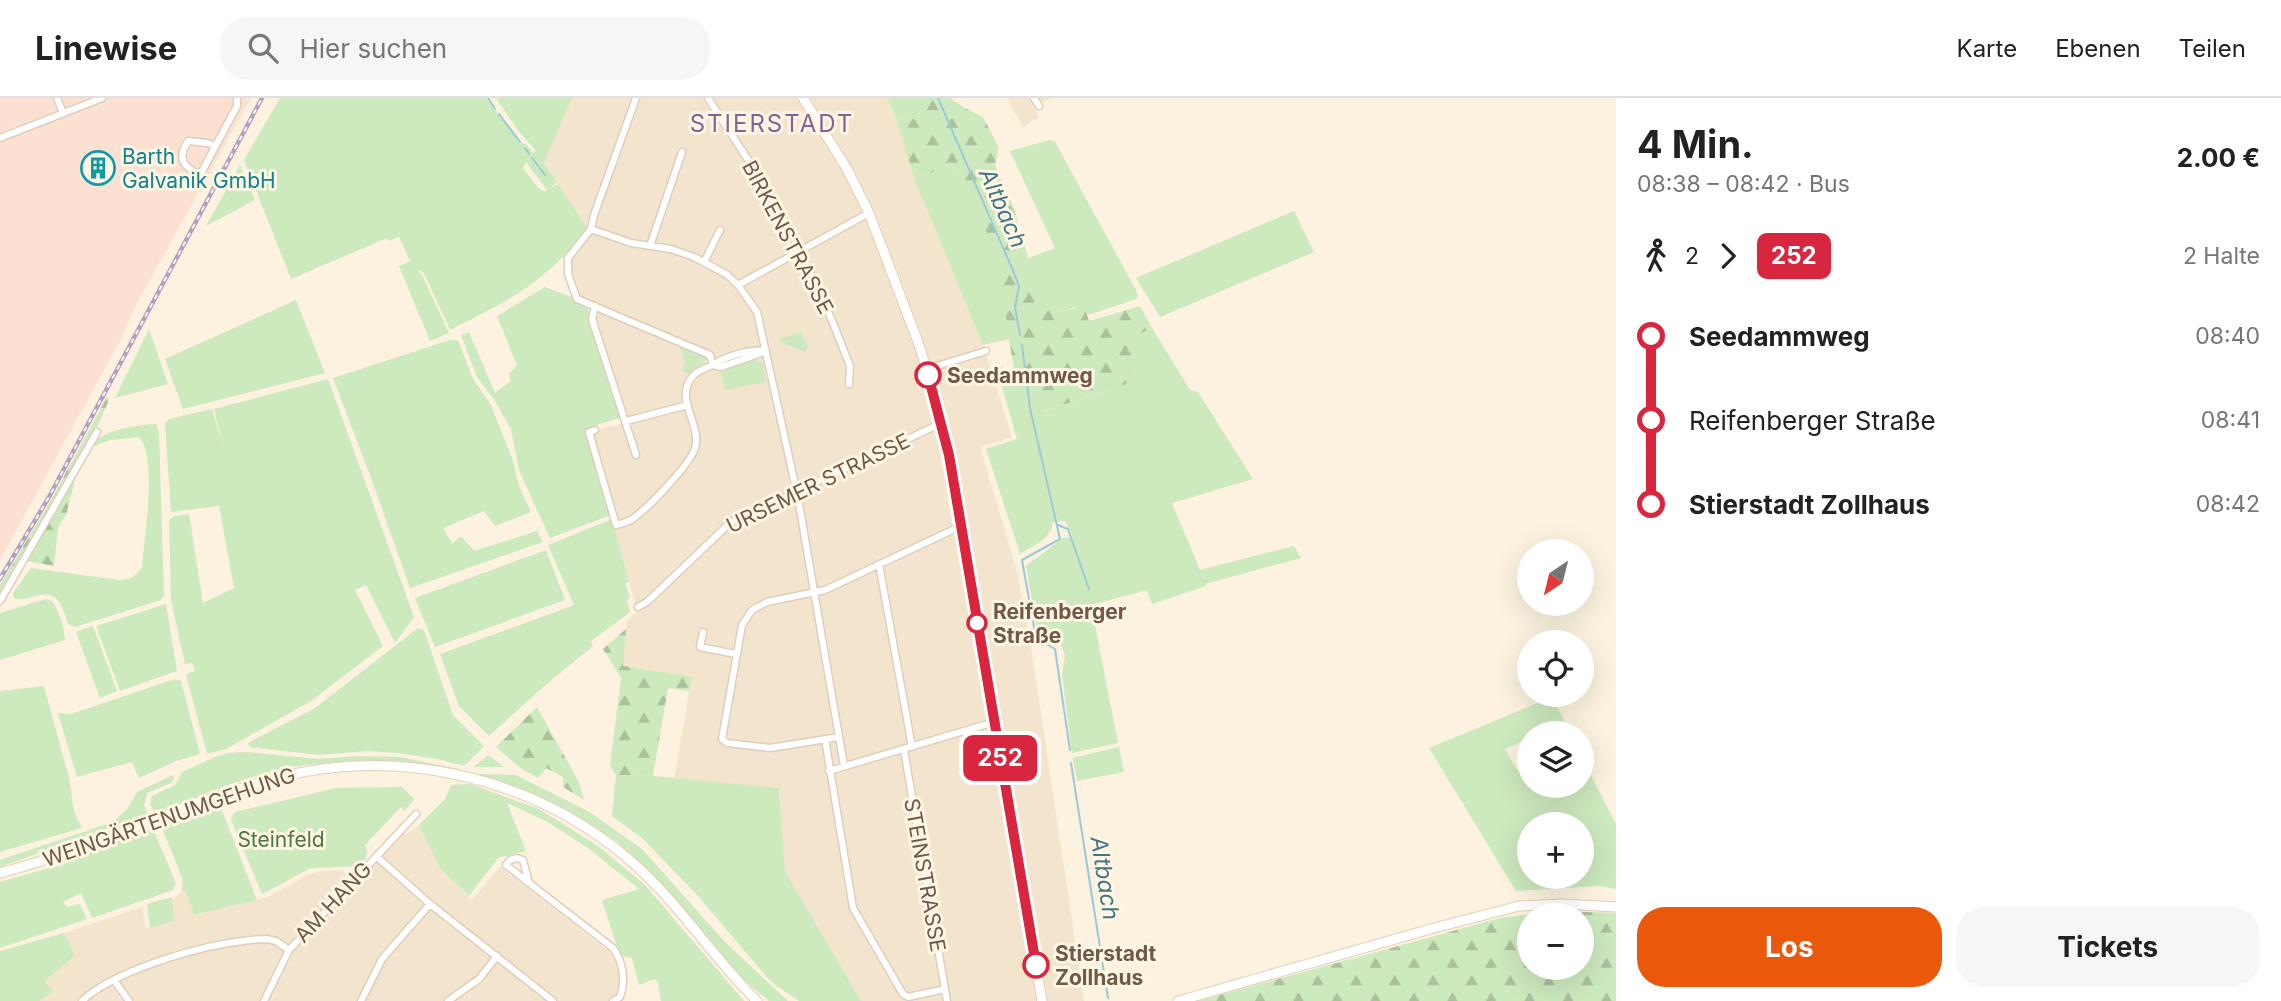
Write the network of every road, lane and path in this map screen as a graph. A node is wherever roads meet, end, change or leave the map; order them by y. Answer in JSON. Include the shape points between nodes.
{"nodes":[{"id":1,"x":57,"y":98,"type":"edge"},
{"id":2,"x":102,"y":98,"type":"edge"},
{"id":3,"x":237,"y":98,"type":"edge"},
{"id":4,"x":636,"y":98,"type":"edge"},
{"id":5,"x":708,"y":98,"type":"edge"},
{"id":6,"x":803,"y":98,"type":"edge"},
{"id":7,"x":1034,"y":98,"type":"edge"},
{"id":8,"x":1039,"y":106,"type":"dead end"},
{"id":9,"x":63,"y":113,"type":"junction"},
{"id":10,"x":0,"y":138,"type":"edge"},
{"id":11,"x":215,"y":146,"type":"junction"},
{"id":12,"x":682,"y":152,"type":"dead end"},
{"id":13,"x":869,"y":213,"type":"junction"},
{"id":14,"x":591,"y":229,"type":"junction"},
{"id":15,"x":720,"y":230,"type":"dead end"},
{"id":16,"x":650,"y":246,"type":"junction"},
{"id":17,"x":800,"y":250,"type":"junction"},
{"id":18,"x":704,"y":262,"type":"junction"},
{"id":19,"x":738,"y":285,"type":"junction"},
{"id":20,"x":595,"y":306,"type":"junction"},
{"id":21,"x":766,"y":351,"type":"junction"},
{"id":22,"x":986,"y":351,"type":"dead end"},
{"id":23,"x":713,"y":365,"type":"junction"},
{"id":24,"x":927,"y":369,"type":"junction"},
{"id":25,"x":849,"y":384,"type":"dead end"},
{"id":26,"x":688,"y":405,"type":"junction"},
{"id":27,"x":626,"y":421,"type":"junction"},
{"id":28,"x":943,"y":425,"type":"junction"},
{"id":29,"x":595,"y":430,"type":"dead end"},
{"id":30,"x":97,"y":432,"type":"dead end"},
{"id":31,"x":636,"y":455,"type":"dead end"},
{"id":32,"x":796,"y":492,"type":"junction"},
{"id":33,"x":961,"y":526,"type":"junction"},
{"id":34,"x":879,"y":564,"type":"junction"},
{"id":35,"x":814,"y":593,"type":"junction"},
{"id":36,"x":0,"y":601,"type":"edge"},
{"id":37,"x":638,"y":607,"type":"dead end"},
{"id":38,"x":703,"y":632,"type":"dead end"},
{"id":39,"x":736,"y":654,"type":"junction"},
{"id":40,"x":994,"y":722,"type":"junction"},
{"id":41,"x":839,"y":737,"type":"junction"},
{"id":42,"x":825,"y":739,"type":"junction"},
{"id":43,"x":912,"y":747,"type":"junction"},
{"id":44,"x":904,"y":750,"type":"junction"},
{"id":45,"x":844,"y":766,"type":"junction"},
{"id":46,"x":829,"y":772,"type":"junction"},
{"id":47,"x":416,"y":814,"type":"dead end"},
{"id":48,"x":376,"y":856,"type":"junction"},
{"id":49,"x":0,"y":873,"type":"edge"},
{"id":50,"x":529,"y":883,"type":"dead end"},
{"id":51,"x":430,"y":904,"type":"junction"},
{"id":52,"x":1616,"y":907,"type":"edge"},
{"id":53,"x":289,"y":950,"type":"junction"},
{"id":54,"x":497,"y":957,"type":"junction"},
{"id":55,"x":114,"y":980,"type":"junction"},
{"id":56,"x":945,"y":989,"type":"junction"},
{"id":57,"x":82,"y":1001,"type":"edge"},
{"id":58,"x":128,"y":1001,"type":"edge"},
{"id":59,"x":264,"y":1001,"type":"edge"},
{"id":60,"x":361,"y":1001,"type":"edge"},
{"id":61,"x":448,"y":1001,"type":"edge"},
{"id":62,"x":553,"y":1001,"type":"edge"},
{"id":63,"x":613,"y":1001,"type":"edge"},
{"id":64,"x":757,"y":1001,"type":"edge"},
{"id":65,"x":947,"y":1001,"type":"edge"},
{"id":66,"x":1042,"y":1001,"type":"edge"},
{"id":67,"x":1178,"y":1001,"type":"edge"}],
"edges":[{"from":1,"to":9,"type":"street"},
{"from":2,"to":9,"type":"street"},
{"from":3,"to":11,"type":"street"},
{"from":4,"to":14,"type":"street"},
{"from":5,"to":17,"type":"street","name":"BIRKENSTRASSE"},
{"from":6,"to":13,"type":"main road"},
{"from":7,"to":8,"type":"street"},
{"from":9,"to":10,"type":"street"},
{"from":11,"to":11,"type":"street","via":[[188,141],[182,162],[200,175]]},
{"from":12,"to":16,"type":"street"},
{"from":13,"to":17,"type":"street"},
{"from":13,"to":24,"type":"main road"},
{"from":14,"to":16,"type":"street"},
{"from":14,"to":20,"type":"street","via":[[568,258],[568,274],[577,299]]},
{"from":15,"to":18,"type":"street"},
{"from":16,"to":18,"type":"street"},
{"from":17,"to":19,"type":"street"},
{"from":17,"to":25,"type":"street","name":"BIRKENSTRASSE","via":[[850,366]]},
{"from":18,"to":19,"type":"street"},
{"from":19,"to":21,"type":"street","via":[[757,312]]},
{"from":20,"to":23,"type":"street","via":[[709,355]]},
{"from":20,"to":27,"type":"street","via":[[592,319]]},
{"from":21,"to":23,"type":"street","via":[[722,367]]},
{"from":21,"to":32,"type":"street"},
{"from":22,"to":24,"type":"street"},
{"from":23,"to":26,"type":"street","via":[[691,377],[686,390]]},
{"from":24,"to":28,"type":"main road"},
{"from":26,"to":27,"type":"street"},
{"from":26,"to":29,"type":"street","via":[[696,434],[694,452],[646,507],[616,525],[590,432]]},
{"from":27,"to":31,"type":"street"},
{"from":28,"to":32,"type":"street","name":"URSEMER STRASSE"},
{"from":28,"to":33,"type":"main road"},
{"from":30,"to":36,"type":"street"},
{"from":32,"to":35,"type":"street"},
{"from":32,"to":37,"type":"street","name":"URSEMER STRASSE","via":[[725,527]]},
{"from":33,"to":34,"type":"street"},
{"from":33,"to":40,"type":"main road"},
{"from":34,"to":35,"type":"street"},
{"from":34,"to":43,"type":"street"},
{"from":35,"to":39,"type":"street","via":[[759,606],[742,625]]},
{"from":35,"to":41,"type":"street"},
{"from":38,"to":39,"type":"street","via":[[701,647]]},
{"from":39,"to":42,"type":"street","via":[[722,739],[770,748]]},
{"from":40,"to":43,"type":"street"},
{"from":40,"to":66,"type":"main road"},
{"from":41,"to":42,"type":"street"},
{"from":41,"to":45,"type":"street"},
{"from":42,"to":46,"type":"street"},
{"from":43,"to":44,"type":"street"},
{"from":44,"to":45,"type":"street"},
{"from":44,"to":56,"type":"street","name":"STEINSTRASSE"},
{"from":45,"to":46,"type":"street"},
{"from":46,"to":56,"type":"street","via":[[854,911],[904,994]]},
{"from":47,"to":48,"type":"street","name":"AM HANG"},
{"from":48,"to":51,"type":"street"},
{"from":48,"to":53,"type":"street","name":"AM HANG"},
{"from":49,"to":64,"type":"main road","name":"WEINGÄRTENUMGEHUNG","via":[[290,774],[368,765],[458,774],[548,806],[610,844],[664,893]]},
{"from":50,"to":63,"type":"street","via":[[613,948],[620,960],[623,989]]},
{"from":51,"to":54,"type":"street"},
{"from":51,"to":60,"type":"street","via":[[382,959]]},
{"from":52,"to":67,"type":"main road","via":[[1518,906]]},
{"from":53,"to":55,"type":"street","via":[[276,941],[247,940],[188,953]]},
{"from":53,"to":59,"type":"street","name":"AM HANG"},
{"from":54,"to":61,"type":"street","via":[[479,979]]},
{"from":54,"to":62,"type":"street"},
{"from":55,"to":57,"type":"street"},
{"from":55,"to":58,"type":"street"},
{"from":56,"to":65,"type":"street","name":"STEINSTRASSE"}]}
